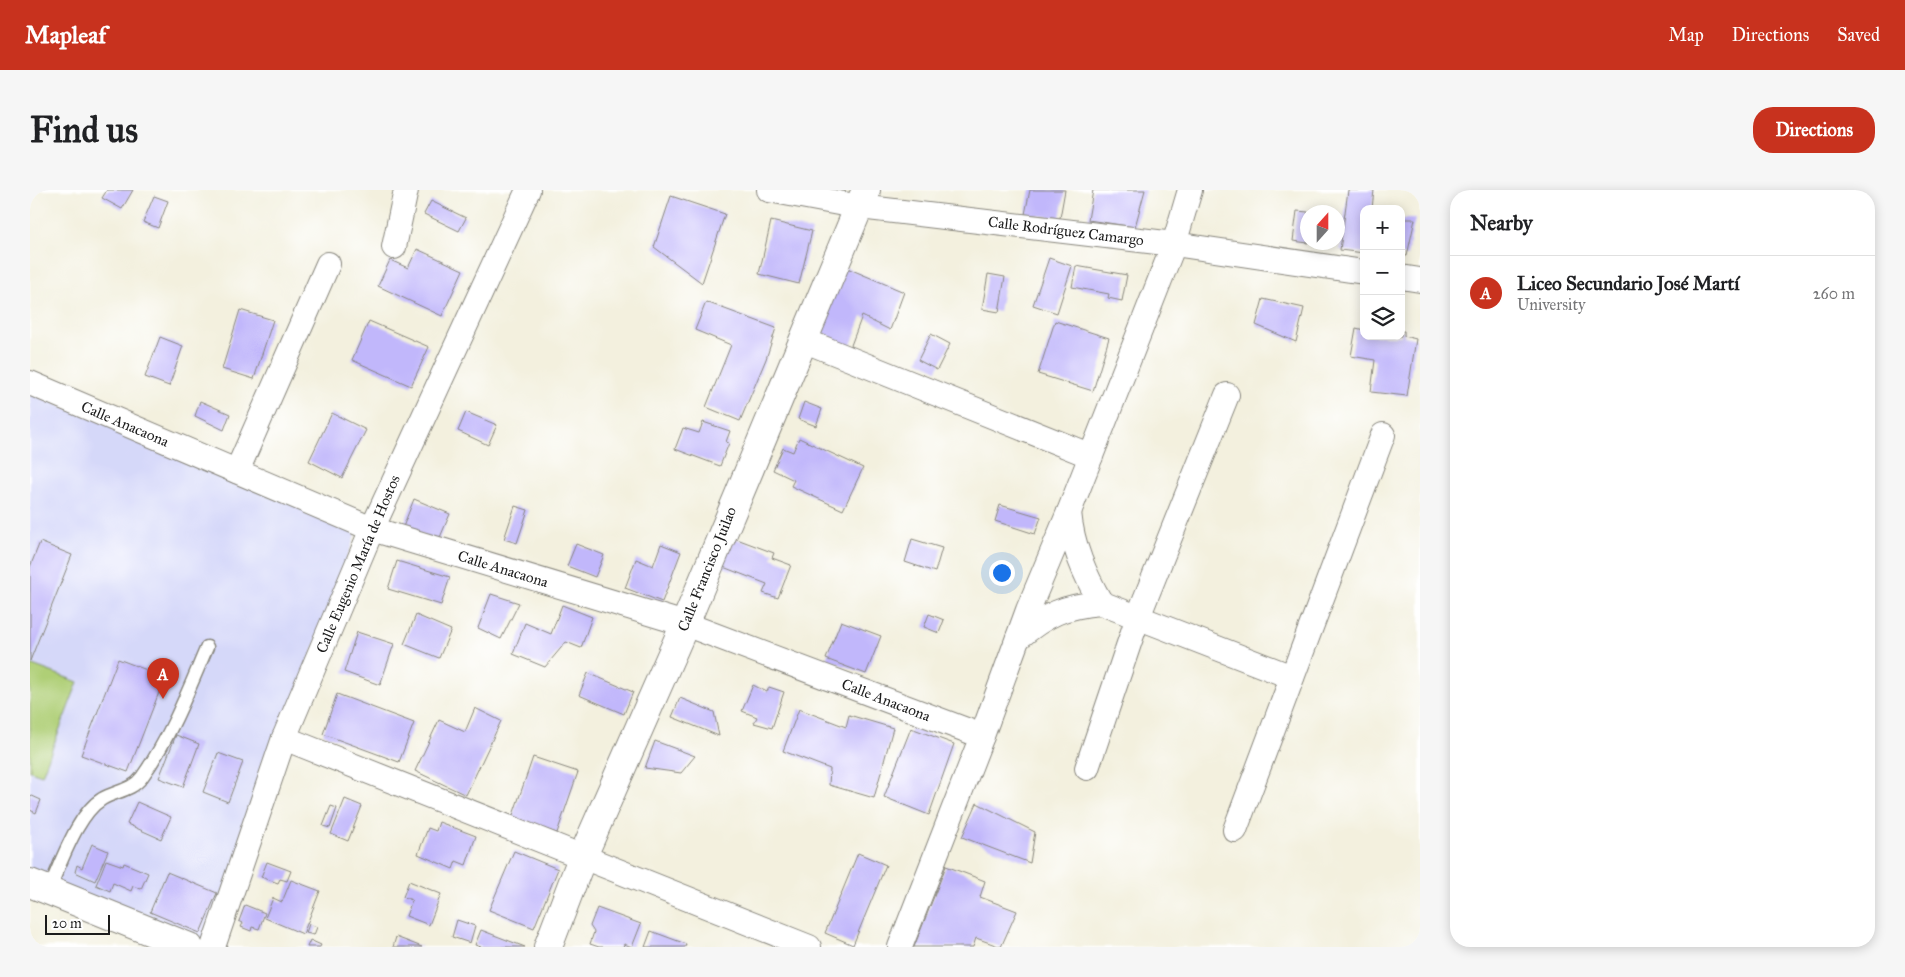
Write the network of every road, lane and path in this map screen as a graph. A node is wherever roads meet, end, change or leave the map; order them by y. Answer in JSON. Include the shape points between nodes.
{"nodes":[{"id":1,"x":406,"y":190,"type":"edge"},
{"id":2,"x":528,"y":190,"type":"edge"},
{"id":3,"x":769,"y":190,"type":"edge"},
{"id":4,"x":1190,"y":190,"type":"edge"},
{"id":5,"x":863,"y":198,"type":"edge"},
{"id":6,"x":1174,"y":244,"type":"junction"},
{"id":7,"x":394,"y":247,"type":"dead end"},
{"id":8,"x":328,"y":264,"type":"dead end"},
{"id":9,"x":1360,"y":271,"type":"edge"},
{"id":10,"x":1405,"y":278,"type":"edge"},
{"id":11,"x":1420,"y":280,"type":"edge"},
{"id":12,"x":804,"y":340,"type":"junction"},
{"id":13,"x":30,"y":383,"type":"edge"},
{"id":14,"x":1227,"y":396,"type":"dead end"},
{"id":15,"x":1383,"y":435,"type":"dead end"},
{"id":16,"x":1090,"y":456,"type":"junction"},
{"id":17,"x":237,"y":471,"type":"junction"},
{"id":18,"x":1069,"y":512,"type":"junction"},
{"id":19,"x":372,"y":529,"type":"junction"},
{"id":20,"x":1102,"y":603,"type":"junction"},
{"id":21,"x":1138,"y":617,"type":"junction"},
{"id":22,"x":685,"y":624,"type":"junction"},
{"id":23,"x":1017,"y":639,"type":"junction"},
{"id":24,"x":207,"y":647,"type":"dead end"},
{"id":25,"x":1292,"y":677,"type":"junction"},
{"id":26,"x":982,"y":736,"type":"junction"},
{"id":27,"x":284,"y":738,"type":"junction"},
{"id":28,"x":1087,"y":768,"type":"dead end"},
{"id":29,"x":1235,"y":830,"type":"dead end"},
{"id":30,"x":582,"y":858,"type":"junction"},
{"id":31,"x":39,"y":887,"type":"edge"},
{"id":32,"x":189,"y":947,"type":"edge"},
{"id":33,"x":214,"y":947,"type":"edge"},
{"id":34,"x":548,"y":947,"type":"edge"},
{"id":35,"x":809,"y":947,"type":"edge"},
{"id":36,"x":900,"y":947,"type":"edge"}],
"edges":[{"from":1,"to":7,"type":"street"},
{"from":2,"to":19,"type":"street","name":"Calle Eugenio María de Hostos"},
{"from":3,"to":5,"type":"street","name":"Calle Rodríguez Camargo"},
{"from":4,"to":6,"type":"street"},
{"from":5,"to":6,"type":"street","name":"Calle Rodríguez Camargo"},
{"from":5,"to":12,"type":"street","name":"Calle Francisco Juilao"},
{"from":6,"to":9,"type":"street","name":"Calle Rodríguez Camargo"},
{"from":6,"to":16,"type":"street"},
{"from":8,"to":17,"type":"street"},
{"from":10,"to":11,"type":"street"},
{"from":12,"to":16,"type":"street"},
{"from":12,"to":22,"type":"street","name":"Calle Francisco Juilao"},
{"from":13,"to":17,"type":"street","name":"Calle Anacaona"},
{"from":14,"to":21,"type":"street"},
{"from":15,"to":25,"type":"street"},
{"from":16,"to":18,"type":"street"},
{"from":17,"to":19,"type":"street","name":"Calle Anacaona"},
{"from":18,"to":20,"type":"street","via":[[1070,528],[1082,566]]},
{"from":18,"to":23,"type":"street"},
{"from":19,"to":22,"type":"street","name":"Calle Anacaona"},
{"from":19,"to":27,"type":"street","name":"Calle Eugenio María de Hostos"},
{"from":20,"to":21,"type":"street"},
{"from":20,"to":23,"type":"street","via":[[1057,611],[1041,619]]},
{"from":21,"to":25,"type":"street"},
{"from":21,"to":28,"type":"street"},
{"from":22,"to":26,"type":"street","name":"Calle Anacaona"},
{"from":22,"to":30,"type":"street","name":"Calle Francisco Juilao"},
{"from":23,"to":26,"type":"street"},
{"from":24,"to":31,"type":"lane","via":[[177,715],[141,779],[126,790],[101,799],[83,818]]},
{"from":25,"to":29,"type":"street"},
{"from":26,"to":36,"type":"street"},
{"from":27,"to":30,"type":"street"},
{"from":27,"to":33,"type":"street","name":"Calle Eugenio María de Hostos"},
{"from":30,"to":34,"type":"street","name":"Calle Francisco Juilao"},
{"from":30,"to":35,"type":"street"},
{"from":31,"to":32,"type":"street"}]}
